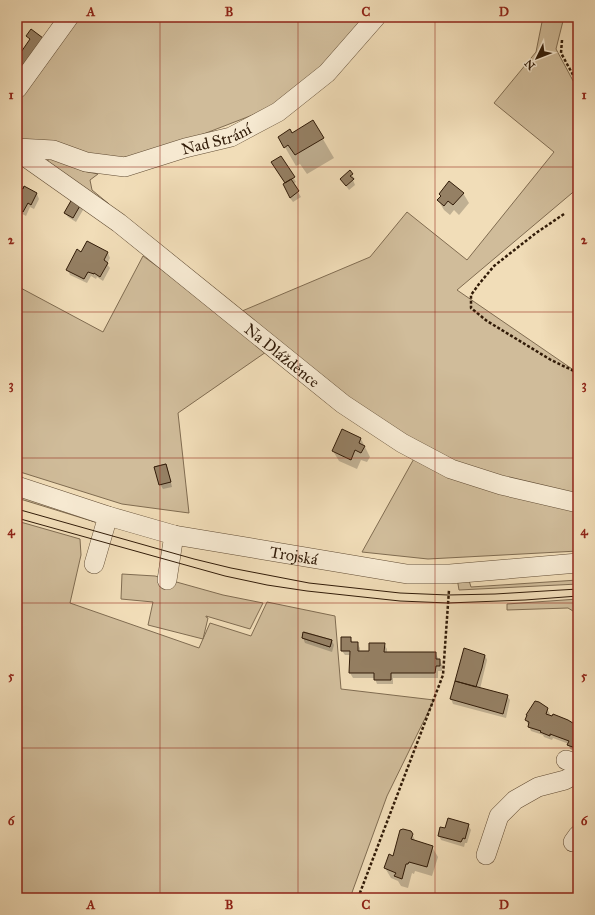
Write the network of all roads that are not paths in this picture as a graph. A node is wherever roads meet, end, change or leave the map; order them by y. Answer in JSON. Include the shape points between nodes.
{"nodes":[{"id":1,"x":69,"y":17,"type":"edge"},
{"id":2,"x":376,"y":17,"type":"edge"},
{"id":3,"x":17,"y":89,"type":"edge"},
{"id":4,"x":17,"y":150,"type":"edge"},
{"id":5,"x":17,"y":486,"type":"edge"},
{"id":6,"x":578,"y":503,"type":"edge"},
{"id":7,"x":108,"y":516,"type":"junction"},
{"id":8,"x":174,"y":535,"type":"junction"},
{"id":9,"x":578,"y":563,"type":"edge"},
{"id":10,"x":94,"y":564,"type":"dead end"},
{"id":11,"x":167,"y":580,"type":"dead end"},
{"id":12,"x":574,"y":766,"type":"edge"},
{"id":13,"x":486,"y":856,"type":"dead end"}],
"edges":[{"from":1,"to":3,"type":"street"},
{"from":2,"to":4,"type":"street","name":"Nad Strání","via":[[327,73],[278,112],[231,137],[125,167],[86,162],[53,150]]},
{"from":4,"to":6,"type":"street","name":"Na Dlážděnce","via":[[120,223],[343,404],[402,443],[451,469],[501,485]]},
{"from":5,"to":7,"type":"street","name":"Trojská"},
{"from":7,"to":8,"type":"street","name":"Trojská"},
{"from":7,"to":10,"type":"street"},
{"from":8,"to":9,"type":"street","name":"Trojská","via":[[407,574],[450,574]]},
{"from":8,"to":11,"type":"street"},
{"from":12,"to":13,"type":"street","via":[[565,780],[538,787],[515,800],[499,816]]}]}
